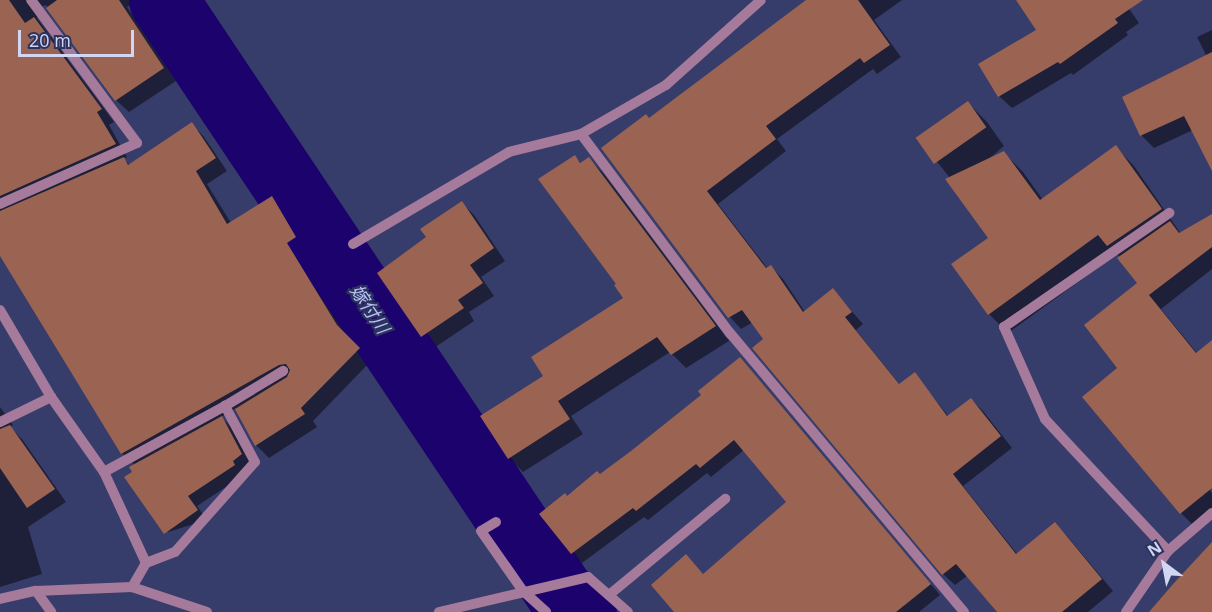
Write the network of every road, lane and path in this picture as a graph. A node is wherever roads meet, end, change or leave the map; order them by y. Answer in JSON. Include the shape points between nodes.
{"nodes":[{"id":1,"x":31,"y":0,"type":"edge"},
{"id":2,"x":760,"y":0,"type":"edge"},
{"id":3,"x":581,"y":134,"type":"junction"},
{"id":4,"x":0,"y":204,"type":"edge"},
{"id":5,"x":1169,"y":213,"type":"dead end"},
{"id":6,"x":353,"y":244,"type":"dead end"},
{"id":7,"x":0,"y":310,"type":"edge"},
{"id":8,"x":283,"y":371,"type":"dead end"},
{"id":9,"x":51,"y":397,"type":"junction"},
{"id":10,"x":225,"y":406,"type":"junction"},
{"id":11,"x":0,"y":422,"type":"edge"},
{"id":12,"x":104,"y":472,"type":"junction"},
{"id":13,"x":724,"y":500,"type":"dead end"},
{"id":14,"x":1212,"y":513,"type":"edge"},
{"id":15,"x":496,"y":522,"type":"dead end"},
{"id":16,"x":1168,"y":551,"type":"junction"},
{"id":17,"x":146,"y":563,"type":"junction"},
{"id":18,"x":132,"y":587,"type":"junction"},
{"id":19,"x":36,"y":591,"type":"junction"},
{"id":20,"x":523,"y":591,"type":"junction"},
{"id":21,"x":609,"y":595,"type":"junction"},
{"id":22,"x":0,"y":599,"type":"edge"},
{"id":23,"x":51,"y":612,"type":"edge"},
{"id":24,"x":207,"y":612,"type":"edge"},
{"id":25,"x":439,"y":612,"type":"edge"},
{"id":26,"x":546,"y":612,"type":"edge"},
{"id":27,"x":628,"y":612,"type":"edge"},
{"id":28,"x":964,"y":612,"type":"edge"},
{"id":29,"x":1126,"y":612,"type":"edge"}],
"edges":[{"from":1,"to":4,"type":"street","via":[[137,143]]},
{"from":2,"to":3,"type":"street","via":[[666,85]]},
{"from":3,"to":6,"type":"street","via":[[509,152]]},
{"from":3,"to":28,"type":"street","via":[[730,333]]},
{"from":5,"to":16,"type":"street","via":[[1004,327],[1045,419]]},
{"from":7,"to":9,"type":"street"},
{"from":8,"to":10,"type":"street"},
{"from":9,"to":11,"type":"street"},
{"from":9,"to":12,"type":"street"},
{"from":10,"to":12,"type":"street"},
{"from":10,"to":17,"type":"street","via":[[255,462],[175,552]]},
{"from":12,"to":17,"type":"street"},
{"from":13,"to":21,"type":"street"},
{"from":14,"to":16,"type":"street"},
{"from":15,"to":20,"type":"street","via":[[481,531]]},
{"from":16,"to":29,"type":"street"},
{"from":17,"to":18,"type":"street"},
{"from":18,"to":19,"type":"street"},
{"from":18,"to":24,"type":"street"},
{"from":19,"to":22,"type":"street"},
{"from":19,"to":23,"type":"street"},
{"from":20,"to":21,"type":"street","via":[[588,577]]},
{"from":20,"to":25,"type":"street"},
{"from":20,"to":26,"type":"street"},
{"from":21,"to":27,"type":"street"}]}
